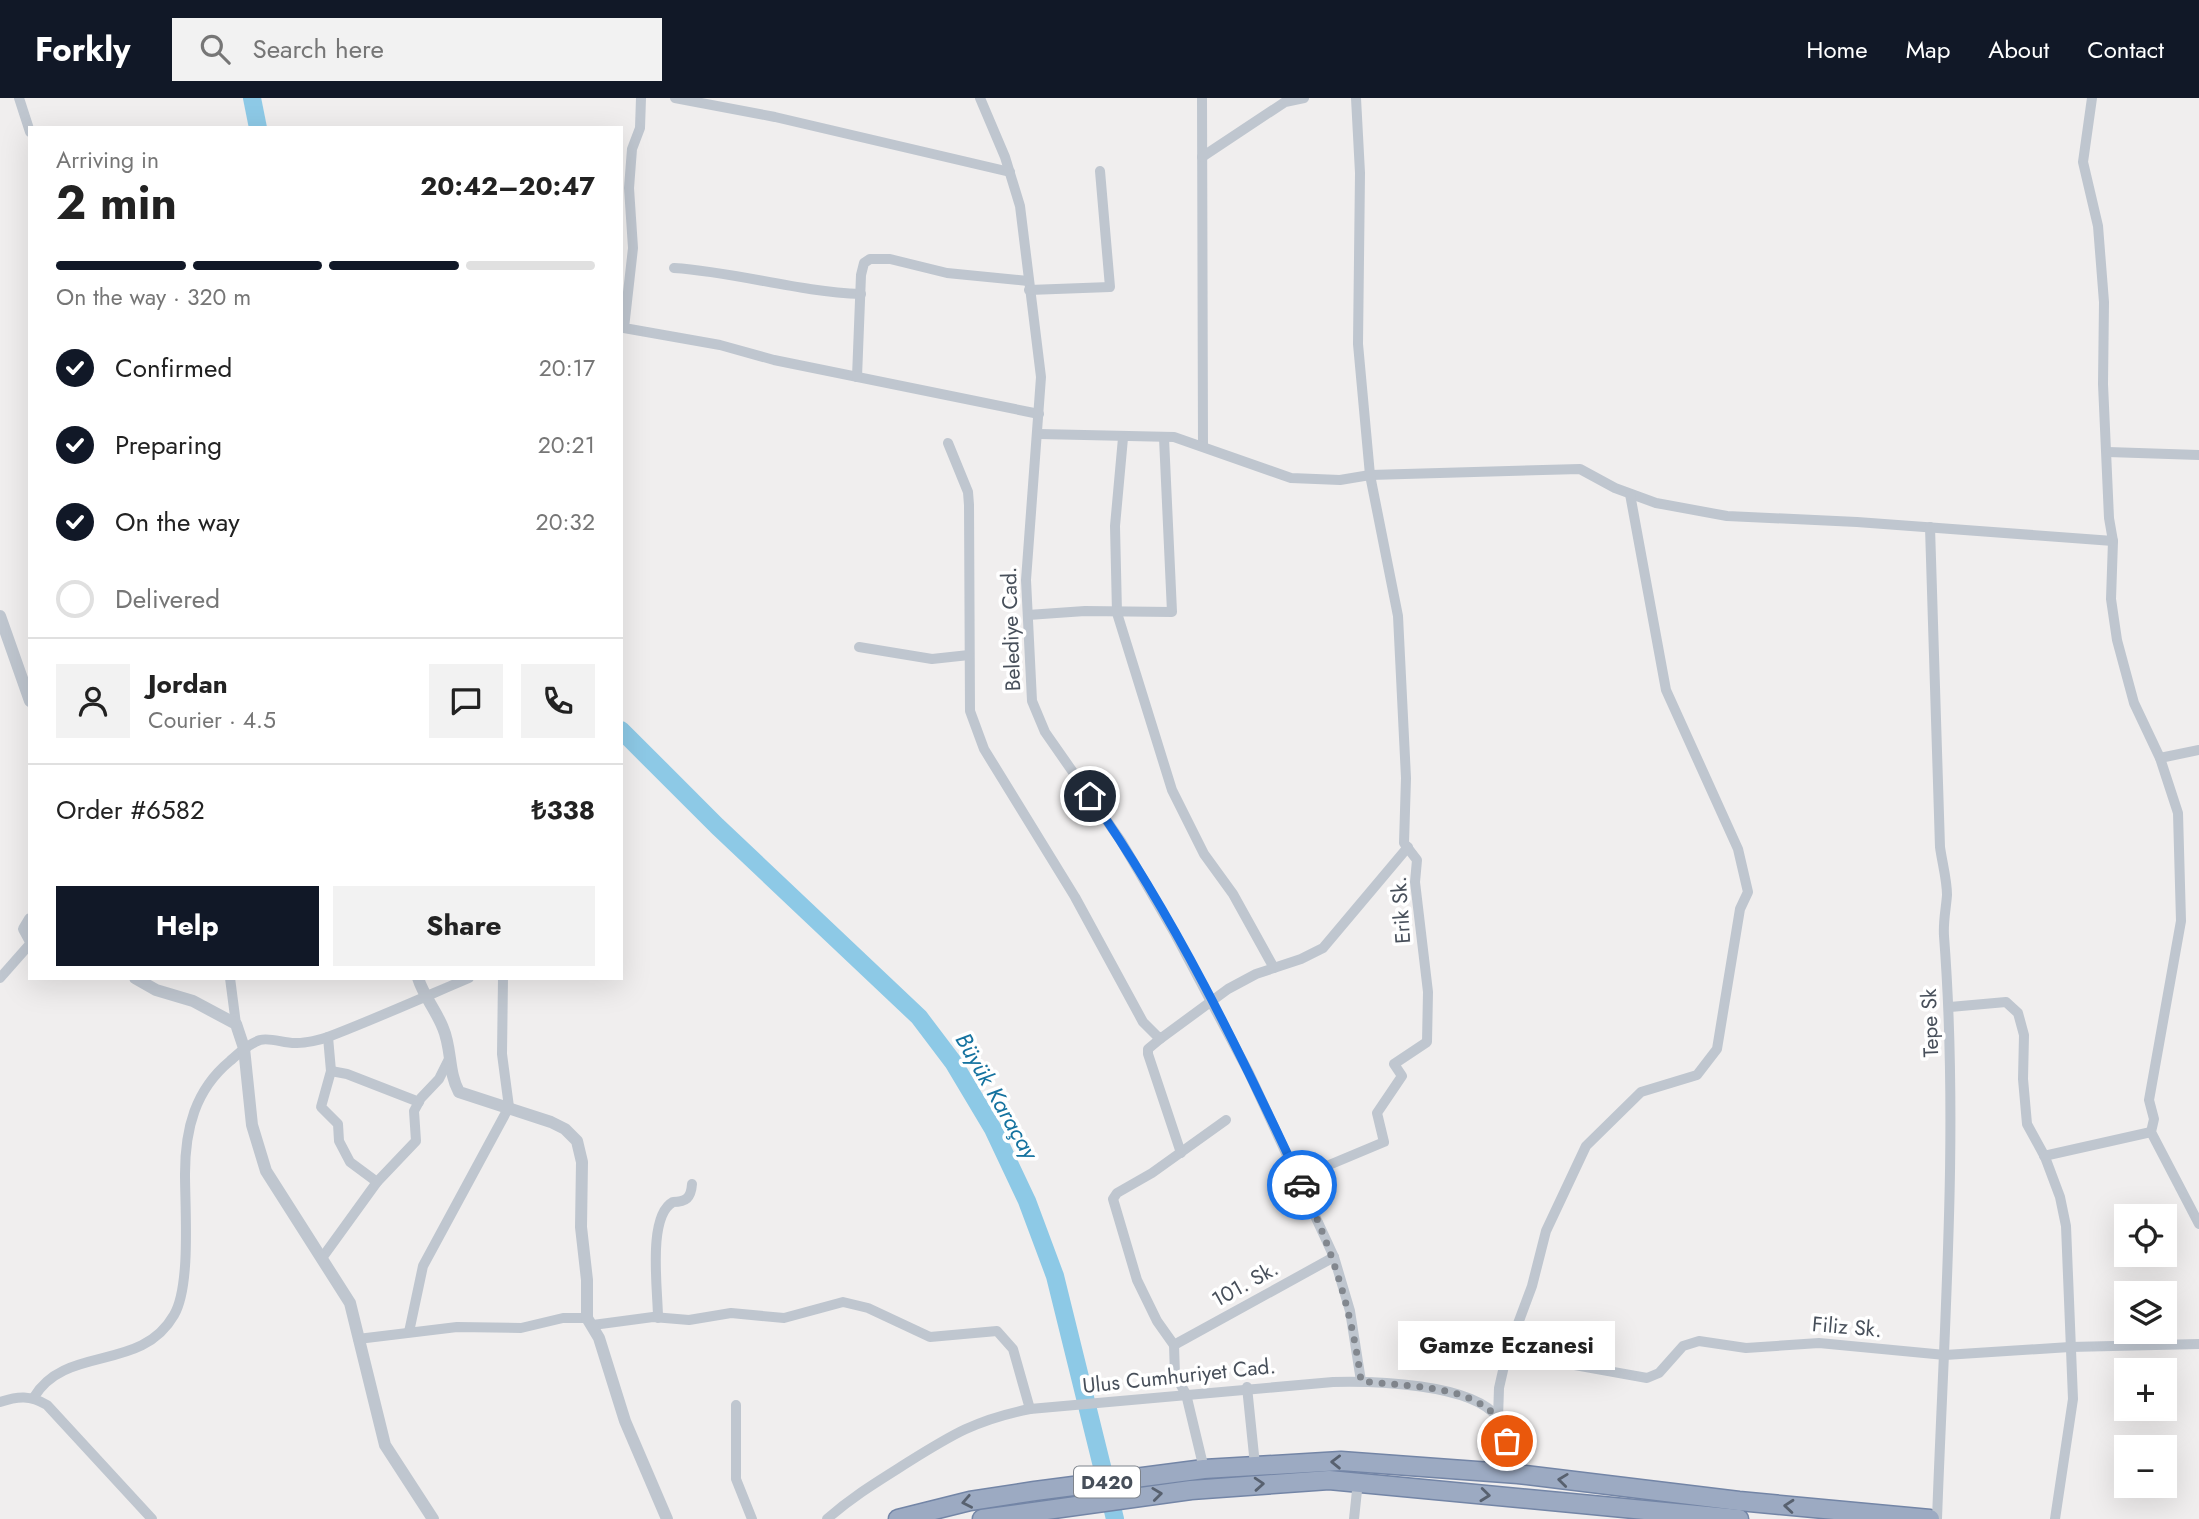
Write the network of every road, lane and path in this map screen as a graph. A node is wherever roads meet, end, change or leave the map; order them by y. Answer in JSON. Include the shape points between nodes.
{"nodes":[{"id":1,"x":19,"y":98,"type":"edge"},
{"id":2,"x":641,"y":98,"type":"edge"},
{"id":3,"x":675,"y":98,"type":"edge"},
{"id":4,"x":981,"y":98,"type":"edge"},
{"id":5,"x":1202,"y":98,"type":"edge"},
{"id":6,"x":1304,"y":98,"type":"edge"},
{"id":7,"x":1356,"y":98,"type":"edge"},
{"id":8,"x":2092,"y":98,"type":"edge"},
{"id":9,"x":28,"y":126,"type":"edge"},
{"id":10,"x":1202,"y":157,"type":"junction"},
{"id":11,"x":1100,"y":171,"type":"dead end"},
{"id":12,"x":1010,"y":172,"type":"junction"},
{"id":13,"x":674,"y":268,"type":"dead end"},
{"id":14,"x":1029,"y":286,"type":"junction"},
{"id":15,"x":861,"y":294,"type":"junction"},
{"id":16,"x":857,"y":377,"type":"junction"},
{"id":17,"x":1040,"y":414,"type":"junction"},
{"id":18,"x":1038,"y":435,"type":"junction"},
{"id":19,"x":1123,"y":438,"type":"junction"},
{"id":20,"x":1164,"y":438,"type":"junction"},
{"id":21,"x":948,"y":443,"type":"dead end"},
{"id":22,"x":1203,"y":446,"type":"junction"},
{"id":23,"x":2108,"y":452,"type":"junction"},
{"id":24,"x":2199,"y":456,"type":"edge"},
{"id":25,"x":1370,"y":475,"type":"junction"},
{"id":26,"x":1630,"y":494,"type":"junction"},
{"id":27,"x":1930,"y":527,"type":"junction"},
{"id":28,"x":2113,"y":541,"type":"junction"},
{"id":29,"x":1117,"y":613,"type":"junction"},
{"id":30,"x":1028,"y":615,"type":"junction"},
{"id":31,"x":0,"y":616,"type":"edge"},
{"id":32,"x":859,"y":647,"type":"dead end"},
{"id":33,"x":969,"y":655,"type":"junction"},
{"id":34,"x":28,"y":694,"type":"edge"},
{"id":35,"x":2199,"y":750,"type":"edge"},
{"id":36,"x":2160,"y":758,"type":"junction"},
{"id":37,"x":1408,"y":847,"type":"junction"},
{"id":38,"x":28,"y":944,"type":"edge"},
{"id":39,"x":1274,"y":968,"type":"junction"},
{"id":40,"x":0,"y":978,"type":"edge"},
{"id":41,"x":138,"y":980,"type":"edge"},
{"id":42,"x":230,"y":980,"type":"edge"},
{"id":43,"x":419,"y":980,"type":"edge"},
{"id":44,"x":464,"y":980,"type":"edge"},
{"id":45,"x":503,"y":980,"type":"edge"},
{"id":46,"x":424,"y":998,"type":"junction"},
{"id":47,"x":1211,"y":1000,"type":"junction"},
{"id":48,"x":1950,"y":1007,"type":"junction"},
{"id":49,"x":236,"y":1024,"type":"junction"},
{"id":50,"x":328,"y":1037,"type":"junction"},
{"id":51,"x":1160,"y":1039,"type":"junction"},
{"id":52,"x":244,"y":1048,"type":"junction"},
{"id":53,"x":450,"y":1057,"type":"junction"},
{"id":54,"x":331,"y":1071,"type":"junction"},
{"id":55,"x":419,"y":1102,"type":"junction"},
{"id":56,"x":509,"y":1107,"type":"junction"},
{"id":57,"x":1227,"y":1120,"type":"dead end"},
{"id":58,"x":2151,"y":1132,"type":"junction"},
{"id":59,"x":1181,"y":1153,"type":"junction"},
{"id":60,"x":2044,"y":1156,"type":"junction"},
{"id":61,"x":1298,"y":1178,"type":"junction"},
{"id":62,"x":377,"y":1182,"type":"junction"},
{"id":63,"x":692,"y":1184,"type":"dead end"},
{"id":64,"x":2199,"y":1224,"type":"edge"},
{"id":65,"x":1334,"y":1257,"type":"junction"},
{"id":66,"x":322,"y":1258,"type":"junction"},
{"id":67,"x":658,"y":1318,"type":"junction"},
{"id":68,"x":590,"y":1321,"type":"junction"},
{"id":69,"x":409,"y":1332,"type":"junction"},
{"id":70,"x":358,"y":1339,"type":"junction"},
{"id":71,"x":2199,"y":1344,"type":"edge"},
{"id":72,"x":1174,"y":1345,"type":"junction"},
{"id":73,"x":2070,"y":1347,"type":"junction"},
{"id":74,"x":1507,"y":1353,"type":"junction"},
{"id":75,"x":1945,"y":1355,"type":"junction"},
{"id":76,"x":1361,"y":1381,"type":"junction"},
{"id":77,"x":1247,"y":1387,"type":"junction"},
{"id":78,"x":1186,"y":1394,"type":"junction"},
{"id":79,"x":34,"y":1397,"type":"junction"},
{"id":80,"x":0,"y":1402,"type":"edge"},
{"id":81,"x":736,"y":1405,"type":"dead end"},
{"id":82,"x":1030,"y":1409,"type":"junction"},
{"id":83,"x":1498,"y":1418,"type":"junction"},
{"id":84,"x":1255,"y":1465,"type":"junction"},
{"id":85,"x":1204,"y":1469,"type":"junction"},
{"id":86,"x":1518,"y":1474,"type":"junction"},
{"id":87,"x":1359,"y":1481,"type":"junction"},
{"id":88,"x":152,"y":1519,"type":"edge"},
{"id":89,"x":433,"y":1519,"type":"edge"},
{"id":90,"x":667,"y":1519,"type":"edge"},
{"id":91,"x":752,"y":1519,"type":"edge"},
{"id":92,"x":827,"y":1519,"type":"edge"},
{"id":93,"x":898,"y":1519,"type":"edge"},
{"id":94,"x":982,"y":1519,"type":"edge"},
{"id":95,"x":1354,"y":1519,"type":"edge"},
{"id":96,"x":1738,"y":1519,"type":"edge"},
{"id":97,"x":1930,"y":1519,"type":"edge"},
{"id":98,"x":1937,"y":1519,"type":"edge"},
{"id":99,"x":2055,"y":1519,"type":"edge"}],
"edges":[{"from":1,"to":9,"type":"street"},
{"from":2,"to":16,"type":"street","via":[[629,188],[633,248],[624,328]]},
{"from":3,"to":12,"type":"street"},
{"from":4,"to":12,"type":"street","name":"Belediye Cad."},
{"from":5,"to":10,"type":"street"},
{"from":6,"to":10,"type":"street","via":[[1285,102]]},
{"from":7,"to":25,"type":"street","name":"Erik Sk.","via":[[1358,344]]},
{"from":8,"to":23,"type":"street","via":[[2083,162],[2098,226]]},
{"from":10,"to":22,"type":"street"},
{"from":11,"to":14,"type":"street","via":[[1110,287]]},
{"from":12,"to":14,"type":"street","name":"Belediye Cad.","via":[[1020,206]]},
{"from":13,"to":15,"type":"street"},
{"from":14,"to":15,"type":"street","via":[[878,257],[864,263]]},
{"from":14,"to":17,"type":"street","name":"Belediye Cad.","via":[[1041,377]]},
{"from":15,"to":16,"type":"street"},
{"from":16,"to":17,"type":"street"},
{"from":17,"to":18,"type":"street","name":"Belediye Cad."},
{"from":18,"to":19,"type":"street"},
{"from":18,"to":30,"type":"street","name":"Belediye Cad.","via":[[1026,579]]},
{"from":19,"to":20,"type":"street"},
{"from":19,"to":29,"type":"street","via":[[1115,526]]},
{"from":20,"to":22,"type":"street"},
{"from":20,"to":29,"type":"street","via":[[1172,612]]},
{"from":21,"to":33,"type":"street","via":[[968,492]]},
{"from":22,"to":25,"type":"street","via":[[1291,478],[1340,480]]},
{"from":23,"to":24,"type":"street"},
{"from":23,"to":28,"type":"street"},
{"from":25,"to":26,"type":"street","via":[[1580,469]]},
{"from":25,"to":37,"type":"street","name":"Erik Sk.","via":[[1398,616],[1406,778],[1404,843]]},
{"from":26,"to":27,"type":"street","via":[[1727,516]]},
{"from":26,"to":74,"type":"street","via":[[1666,690],[1738,849],[1748,892],[1740,908],[1717,1049],[1697,1074],[1641,1092],[1586,1146],[1546,1231]]},
{"from":27,"to":28,"type":"street"},
{"from":27,"to":48,"type":"street","name":"Tepe Sk","via":[[1940,848],[1947,895],[1942,914]]},
{"from":28,"to":36,"type":"street","via":[[2111,599],[2117,640],[2134,703]]},
{"from":29,"to":30,"type":"street"},
{"from":29,"to":39,"type":"street","via":[[1172,790],[1204,854],[1233,894]]},
{"from":30,"to":47,"type":"street","name":"Belediye Cad.","via":[[1032,701],[1045,732],[1121,841]]},
{"from":31,"to":34,"type":"street"},
{"from":32,"to":33,"type":"street","via":[[932,659]]},
{"from":33,"to":51,"type":"street","via":[[970,711],[984,749],[1075,897],[1143,1022]]},
{"from":35,"to":36,"type":"street"},
{"from":36,"to":58,"type":"street","via":[[2178,813],[2181,921],[2149,1100],[2154,1119]]},
{"from":37,"to":39,"type":"street","via":[[1323,948]]},
{"from":37,"to":61,"type":"street","name":"Erik Sk.","via":[[1417,860],[1415,882],[1428,992],[1427,1042],[1394,1064],[1402,1076],[1377,1112],[1384,1142]]},
{"from":38,"to":40,"type":"street"},
{"from":39,"to":47,"type":"street"},
{"from":41,"to":49,"type":"street"},
{"from":42,"to":49,"type":"street"},
{"from":43,"to":46,"type":"street"},
{"from":44,"to":46,"type":"street"},
{"from":45,"to":56,"type":"street","via":[[502,1054]]},
{"from":46,"to":50,"type":"street"},
{"from":46,"to":53,"type":"street","via":[[443,1026]]},
{"from":47,"to":51,"type":"street"},
{"from":47,"to":61,"type":"street","name":"Belediye Cad."},
{"from":48,"to":60,"type":"street","via":[[2006,1002],[2018,1013],[2024,1035],[2027,1124]]},
{"from":48,"to":75,"type":"street","name":"Tepe Sk"},
{"from":49,"to":52,"type":"street"},
{"from":50,"to":52,"type":"street","via":[[297,1044],[262,1040]]},
{"from":50,"to":54,"type":"street"},
{"from":51,"to":59,"type":"street","via":[[1148,1054]]},
{"from":52,"to":66,"type":"street","via":[[252,1125],[266,1171]]},
{"from":52,"to":79,"type":"street","via":[[205,1086],[193,1108],[185,1169],[182,1290],[174,1316],[137,1350],[62,1369],[43,1382]]},
{"from":53,"to":55,"type":"street"},
{"from":53,"to":56,"type":"street","via":[[459,1092]]},
{"from":54,"to":55,"type":"street"},
{"from":54,"to":62,"type":"street","via":[[321,1107],[338,1124],[339,1141],[350,1162]]},
{"from":55,"to":62,"type":"street","via":[[413,1117],[416,1141]]},
{"from":56,"to":68,"type":"street","via":[[565,1129],[578,1141]]},
{"from":56,"to":69,"type":"street","via":[[423,1266]]},
{"from":57,"to":59,"type":"street"},
{"from":58,"to":60,"type":"street"},
{"from":58,"to":64,"type":"street"},
{"from":59,"to":72,"type":"street","via":[[1113,1199],[1138,1280]]},
{"from":60,"to":73,"type":"street","via":[[2066,1226]]},
{"from":61,"to":65,"type":"street","name":"Belediye Cad."},
{"from":62,"to":66,"type":"street"},
{"from":63,"to":67,"type":"street","via":[[689,1197],[673,1202],[661,1213]]},
{"from":65,"to":72,"type":"street","name":"101. Sk."},
{"from":65,"to":76,"type":"street","name":"Belediye Cad.","via":[[1352,1321]]},
{"from":66,"to":70,"type":"street","via":[[349,1303]]},
{"from":67,"to":68,"type":"street"},
{"from":67,"to":82,"type":"street","via":[[689,1320],[731,1313],[784,1318],[843,1302],[868,1308],[930,1337],[997,1331],[1013,1349]]},
{"from":68,"to":69,"type":"street","via":[[563,1318],[521,1328],[477,1326]]},
{"from":68,"to":90,"type":"street","via":[[630,1434]]},
{"from":69,"to":70,"type":"street"},
{"from":70,"to":89,"type":"street","via":[[385,1445]]},
{"from":71,"to":73,"type":"street","name":"Filiz Sk."},
{"from":72,"to":78,"type":"street","via":[[1175,1375]]},
{"from":73,"to":75,"type":"street","name":"Filiz Sk."},
{"from":73,"to":99,"type":"street","via":[[2073,1399]]},
{"from":74,"to":75,"type":"street","name":"Filiz Sk.","via":[[1647,1378],[1659,1373],[1682,1346],[1699,1341],[1746,1348],[1819,1343]]},
{"from":74,"to":83,"type":"street"},
{"from":75,"to":98,"type":"street","name":"Tepe Sk"},
{"from":76,"to":77,"type":"street","name":"Ulus Cumhuriyet Cad."},
{"from":76,"to":83,"type":"street","name":"Ulus Cumhuriyet Cad.","via":[[1474,1399]]},
{"from":77,"to":78,"type":"street","name":"Ulus Cumhuriyet Cad."},
{"from":77,"to":84,"type":"street"},
{"from":78,"to":82,"type":"street","name":"Ulus Cumhuriyet Cad."},
{"from":78,"to":85,"type":"street"},
{"from":79,"to":80,"type":"street"},
{"from":79,"to":88,"type":"street","via":[[75,1433]]},
{"from":81,"to":91,"type":"street","via":[[736,1479]]},
{"from":82,"to":92,"type":"street","name":"Ulus Cumhuriyet Cad.","via":[[958,1430],[867,1485]]},
{"from":83,"to":86,"type":"street"},
{"from":84,"to":85,"type":"highway","number":"D420"},
{"from":86,"to":84,"type":"highway","number":"D420","one_way":true,"via":[[1340,1461]]},
{"from":85,"to":93,"type":"highway","number":"D420","one_way":true,"via":[[970,1501]]},
{"from":97,"to":86,"type":"highway","number":"D420","one_way":true},
{"from":94,"to":87,"type":"highway","one_way":true,"via":[[1191,1490]]},
{"from":87,"to":95,"type":"street"},
{"from":87,"to":96,"type":"highway","one_way":true}]}
